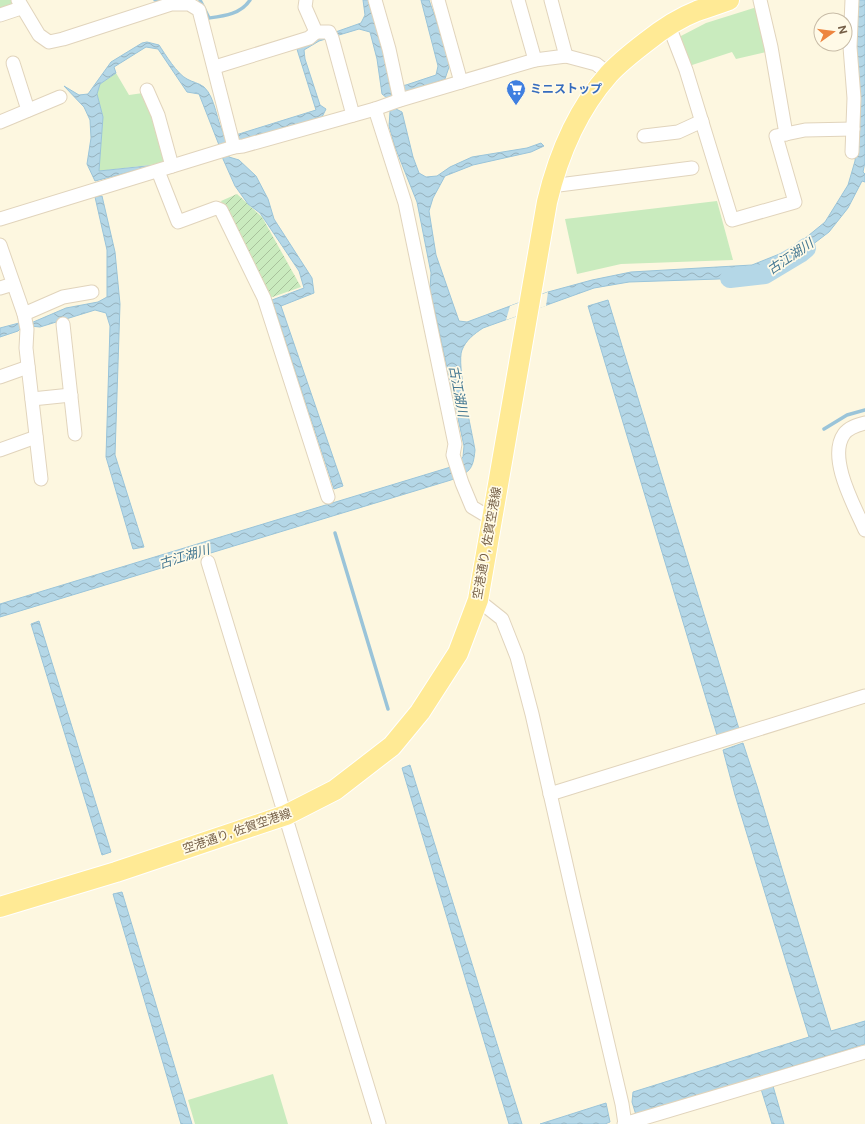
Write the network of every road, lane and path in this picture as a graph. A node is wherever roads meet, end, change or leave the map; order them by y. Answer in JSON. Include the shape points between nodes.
{"nodes":[{"id":1,"x":306,"y":0,"type":"edge"},
{"id":2,"x":375,"y":0,"type":"edge"},
{"id":3,"x":438,"y":0,"type":"edge"},
{"id":4,"x":518,"y":0,"type":"edge"},
{"id":5,"x":551,"y":0,"type":"edge"},
{"id":6,"x":729,"y":0,"type":"edge"},
{"id":7,"x":760,"y":0,"type":"edge"},
{"id":8,"x":852,"y":0,"type":"edge"},
{"id":9,"x":20,"y":4,"type":"edge"},
{"id":10,"x":0,"y":15,"type":"edge"},
{"id":11,"x":669,"y":26,"type":"junction"},
{"id":12,"x":316,"y":32,"type":"junction"},
{"id":13,"x":566,"y":56,"type":"junction"},
{"id":14,"x":535,"y":60,"type":"junction"},
{"id":15,"x":13,"y":63,"type":"dead end"},
{"id":16,"x":215,"y":67,"type":"junction"},
{"id":17,"x":609,"y":74,"type":"junction"},
{"id":18,"x":461,"y":82,"type":"junction"},
{"id":19,"x":147,"y":90,"type":"dead end"},
{"id":20,"x":60,"y":97,"type":"dead end"},
{"id":21,"x":392,"y":99,"type":"junction"},
{"id":22,"x":28,"y":110,"type":"junction"},
{"id":23,"x":353,"y":115,"type":"junction"},
{"id":24,"x":702,"y":121,"type":"junction"},
{"id":25,"x":0,"y":122,"type":"edge"},
{"id":26,"x":853,"y":129,"type":"junction"},
{"id":27,"x":786,"y":134,"type":"junction"},
{"id":28,"x":644,"y":136,"type":"dead end"},
{"id":29,"x":229,"y":144,"type":"junction"},
{"id":30,"x":852,"y":152,"type":"dead end"},
{"id":31,"x":172,"y":166,"type":"junction"},
{"id":32,"x":692,"y":168,"type":"dead end"},
{"id":33,"x":158,"y":171,"type":"junction"},
{"id":34,"x":551,"y":186,"type":"junction"},
{"id":35,"x":0,"y":219,"type":"edge"},
{"id":36,"x":0,"y":245,"type":"edge"},
{"id":37,"x":13,"y":284,"type":"junction"},
{"id":38,"x":0,"y":288,"type":"edge"},
{"id":39,"x":92,"y":292,"type":"dead end"},
{"id":40,"x":25,"y":321,"type":"junction"},
{"id":41,"x":63,"y":324,"type":"dead end"},
{"id":42,"x":28,"y":367,"type":"junction"},
{"id":43,"x":0,"y":377,"type":"edge"},
{"id":44,"x":71,"y":395,"type":"junction"},
{"id":45,"x":32,"y":399,"type":"junction"},
{"id":46,"x":865,"y":423,"type":"edge"},
{"id":47,"x":75,"y":434,"type":"dead end"},
{"id":48,"x":36,"y":437,"type":"junction"},
{"id":49,"x":0,"y":450,"type":"edge"},
{"id":50,"x":41,"y":479,"type":"dead end"},
{"id":51,"x":328,"y":498,"type":"dead end"},
{"id":52,"x":492,"y":519,"type":"junction"},
{"id":53,"x":865,"y":530,"type":"edge"},
{"id":54,"x":208,"y":562,"type":"dead end"},
{"id":55,"x":478,"y":600,"type":"junction"},
{"id":56,"x":865,"y":696,"type":"edge"},
{"id":57,"x":550,"y":794,"type":"junction"},
{"id":58,"x":286,"y":815,"type":"junction"},
{"id":59,"x":0,"y":907,"type":"edge"},
{"id":60,"x":865,"y":1052,"type":"edge"},
{"id":61,"x":379,"y":1124,"type":"edge"},
{"id":62,"x":625,"y":1124,"type":"edge"}],
"edges":[{"from":1,"to":12,"type":"street","via":[[305,7]]},
{"from":2,"to":21,"type":"street","via":[[389,49]]},
{"from":3,"to":18,"type":"street"},
{"from":4,"to":14,"type":"street"},
{"from":5,"to":13,"type":"street"},
{"from":6,"to":11,"type":"main road","name":"空港通り, 佐賀空港線","via":[[696,11]]},
{"from":7,"to":27,"type":"street"},
{"from":8,"to":26,"type":"street","via":[[850,47],[854,98]]},
{"from":9,"to":10,"type":"street"},
{"from":9,"to":16,"type":"street","via":[[39,35],[49,42],[55,42],[171,4],[189,4],[201,13]]},
{"from":11,"to":17,"type":"main road","name":"空港通り, 佐賀空港線","via":[[626,57]]},
{"from":11,"to":24,"type":"street"},
{"from":12,"to":16,"type":"street","via":[[309,38]]},
{"from":12,"to":23,"type":"street","via":[[331,35]]},
{"from":13,"to":14,"type":"street"},
{"from":13,"to":17,"type":"street","via":[[596,64]]},
{"from":14,"to":18,"type":"street"},
{"from":15,"to":22,"type":"street"},
{"from":16,"to":29,"type":"street"},
{"from":17,"to":34,"type":"main road","name":"空港通り, 佐賀空港線","via":[[588,101],[572,129]]},
{"from":18,"to":21,"type":"street"},
{"from":19,"to":31,"type":"street","via":[[158,115]]},
{"from":20,"to":22,"type":"street"},
{"from":21,"to":23,"type":"street"},
{"from":21,"to":52,"type":"street","via":[[406,203],[455,444],[453,455],[472,507]]},
{"from":22,"to":25,"type":"street"},
{"from":23,"to":29,"type":"street","via":[[243,146]]},
{"from":24,"to":27,"type":"street","via":[[732,220],[795,202],[776,136]]},
{"from":24,"to":28,"type":"street","via":[[678,132]]},
{"from":26,"to":27,"type":"street","via":[[805,130]]},
{"from":26,"to":30,"type":"street"},
{"from":29,"to":31,"type":"street"},
{"from":31,"to":33,"type":"street"},
{"from":32,"to":34,"type":"street"},
{"from":33,"to":35,"type":"street"},
{"from":33,"to":51,"type":"street","via":[[178,222],[216,208],[221,210],[264,298]]},
{"from":34,"to":52,"type":"main road","name":"空港通り, 佐賀空港線"},
{"from":36,"to":37,"type":"street"},
{"from":37,"to":38,"type":"street"},
{"from":37,"to":40,"type":"street"},
{"from":39,"to":40,"type":"street","via":[[63,297]]},
{"from":40,"to":42,"type":"street"},
{"from":41,"to":44,"type":"street"},
{"from":42,"to":43,"type":"street"},
{"from":42,"to":45,"type":"street"},
{"from":44,"to":45,"type":"street"},
{"from":44,"to":47,"type":"street"},
{"from":45,"to":48,"type":"street"},
{"from":46,"to":53,"type":"street","via":[[853,426],[844,434],[839,446],[839,462],[845,485]]},
{"from":48,"to":49,"type":"street"},
{"from":48,"to":50,"type":"street"},
{"from":52,"to":55,"type":"main road","name":"空港通り, 佐賀空港線"},
{"from":54,"to":58,"type":"street"},
{"from":55,"to":57,"type":"street","via":[[502,619],[517,658]]},
{"from":55,"to":58,"type":"main road","name":"空港通り, 佐賀空港線","via":[[458,653],[420,712],[392,746],[335,790]]},
{"from":56,"to":57,"type":"street"},
{"from":57,"to":62,"type":"street"},
{"from":58,"to":59,"type":"main road","name":"空港通り, 佐賀空港線","via":[[116,872]]},
{"from":58,"to":61,"type":"street"},
{"from":60,"to":62,"type":"street"}]}
